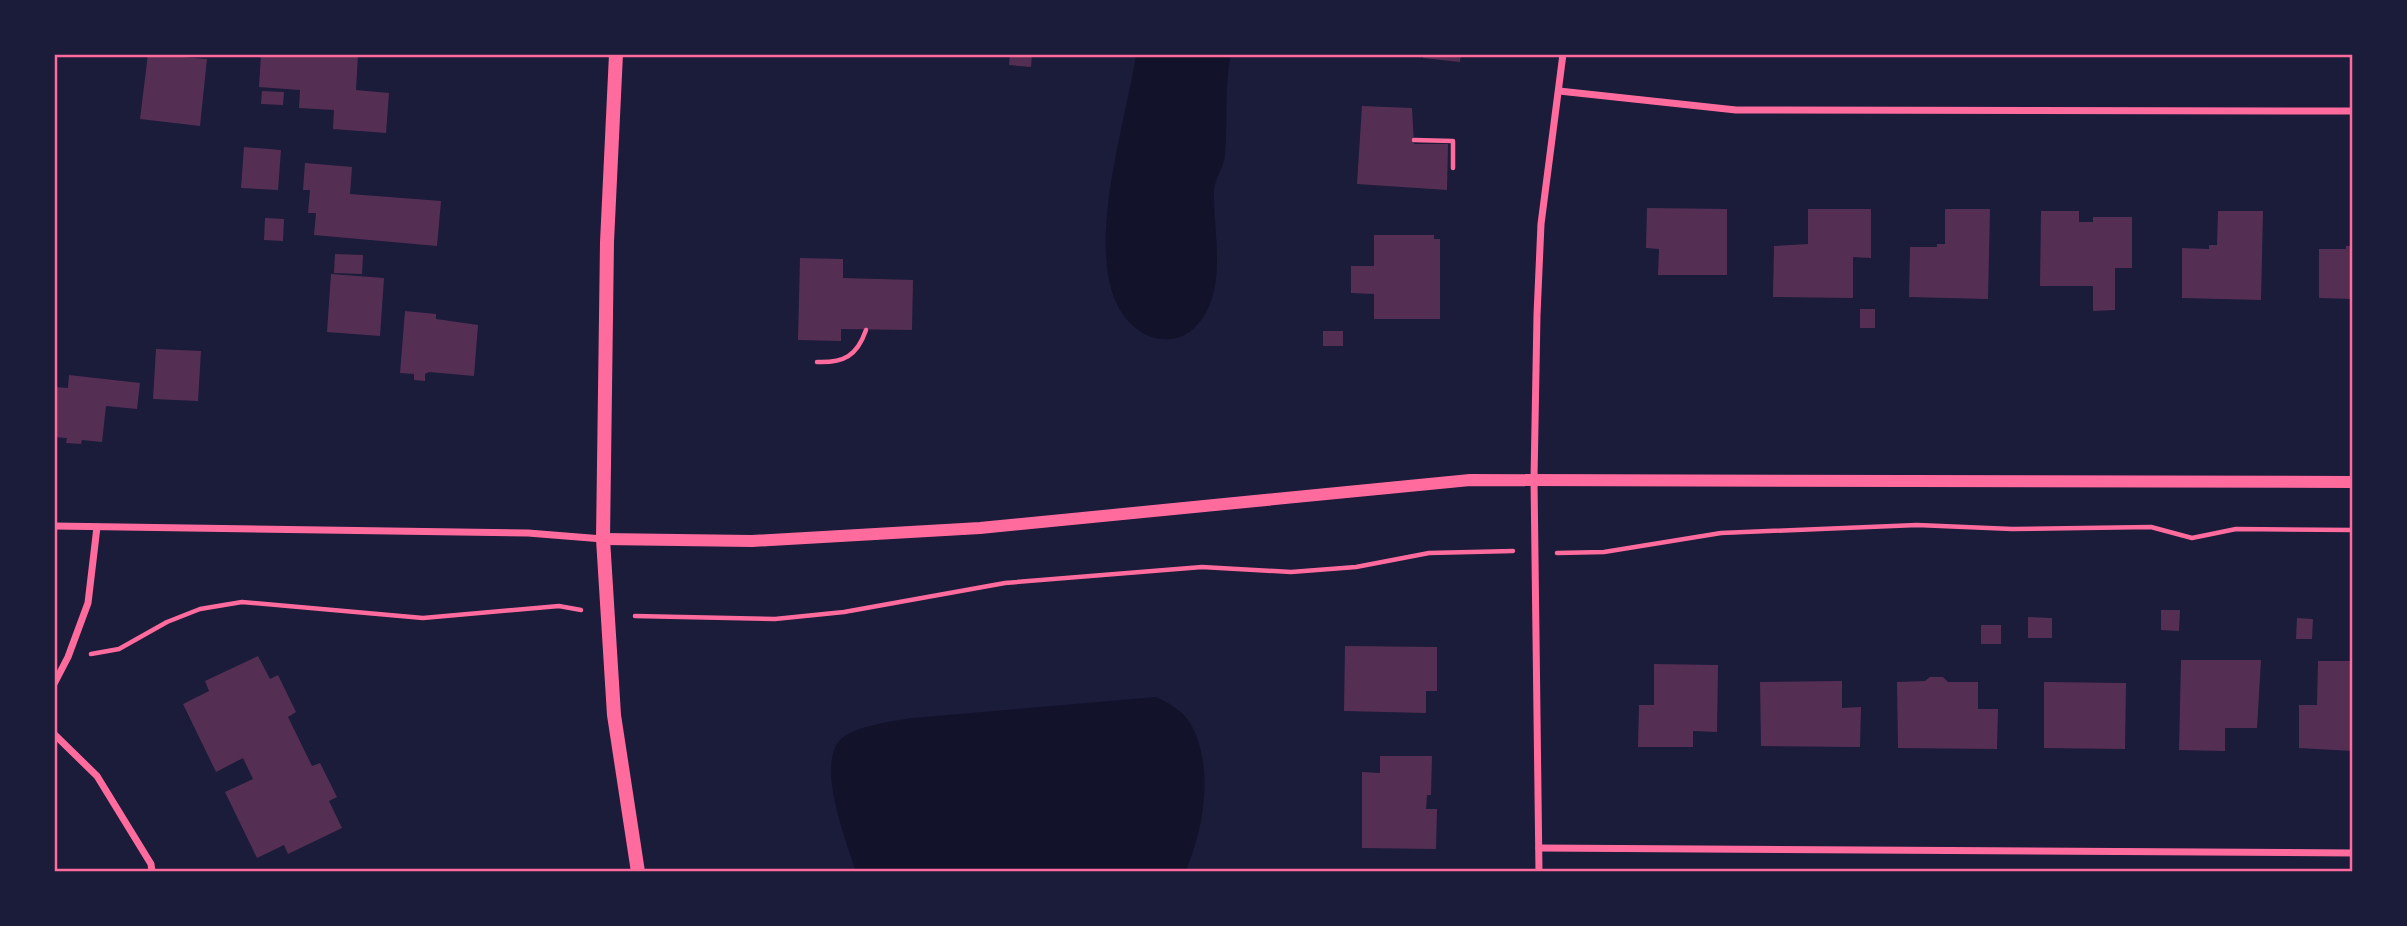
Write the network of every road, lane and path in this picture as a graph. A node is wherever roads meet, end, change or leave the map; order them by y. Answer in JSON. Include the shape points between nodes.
{"nodes":[{"id":1,"x":615,"y":54,"type":"edge"},
{"id":2,"x":1563,"y":54,"type":"edge"},
{"id":3,"x":1559,"y":91,"type":"junction"},
{"id":4,"x":2353,"y":111,"type":"edge"},
{"id":5,"x":1414,"y":140,"type":"dead end"},
{"id":6,"x":1453,"y":168,"type":"dead end"},
{"id":7,"x":866,"y":330,"type":"dead end"},
{"id":8,"x":817,"y":362,"type":"dead end"},
{"id":9,"x":1534,"y":479,"type":"junction"},
{"id":10,"x":2353,"y":482,"type":"edge"},
{"id":11,"x":54,"y":526,"type":"edge"},
{"id":12,"x":97,"y":527,"type":"junction"},
{"id":13,"x":2353,"y":530,"type":"edge"},
{"id":14,"x":603,"y":539,"type":"junction"},
{"id":15,"x":1506,"y":550,"type":"dead end"},
{"id":16,"x":1571,"y":554,"type":"dead end"},
{"id":17,"x":606,"y":615,"type":"junction"},
{"id":18,"x":98,"y":653,"type":"dead end"},
{"id":19,"x":54,"y":684,"type":"edge"},
{"id":20,"x":54,"y":734,"type":"edge"},
{"id":21,"x":1539,"y":848,"type":"junction"},
{"id":22,"x":2353,"y":853,"type":"edge"},
{"id":23,"x":152,"y":872,"type":"edge"},
{"id":24,"x":638,"y":872,"type":"edge"},
{"id":25,"x":1539,"y":872,"type":"edge"}],
"edges":[{"from":1,"to":14,"type":"main road"},
{"from":2,"to":3,"type":"street"},
{"from":3,"to":4,"type":"street","via":[[1736,110]]},
{"from":3,"to":9,"type":"street","via":[[1541,224]]},
{"from":5,"to":6,"type":"path","via":[[1453,141]]},
{"from":7,"to":8,"type":"path","via":[[850,358]]},
{"from":9,"to":10,"type":"street"},
{"from":9,"to":14,"type":"street","via":[[1470,480],[967,529],[752,541]]},
{"from":9,"to":21,"type":"street"},
{"from":11,"to":12,"type":"street"},
{"from":12,"to":14,"type":"street","via":[[528,533]]},
{"from":12,"to":19,"type":"street","via":[[88,603]]},
{"from":13,"to":16,"type":"path","via":[[2236,529],[2192,538],[2151,527],[1917,525],[1721,533]]},
{"from":14,"to":17,"type":"main road"},
{"from":15,"to":17,"type":"path","via":[[1429,553],[1356,567],[1291,572],[1202,567],[1005,583],[844,612],[775,619]]},
{"from":17,"to":18,"type":"path","via":[[559,606],[423,618],[242,602],[200,608],[118,649]]},
{"from":17,"to":24,"type":"main road","via":[[614,715]]},
{"from":20,"to":23,"type":"street","via":[[97,776]]},
{"from":21,"to":22,"type":"street"},
{"from":21,"to":25,"type":"street"}]}
